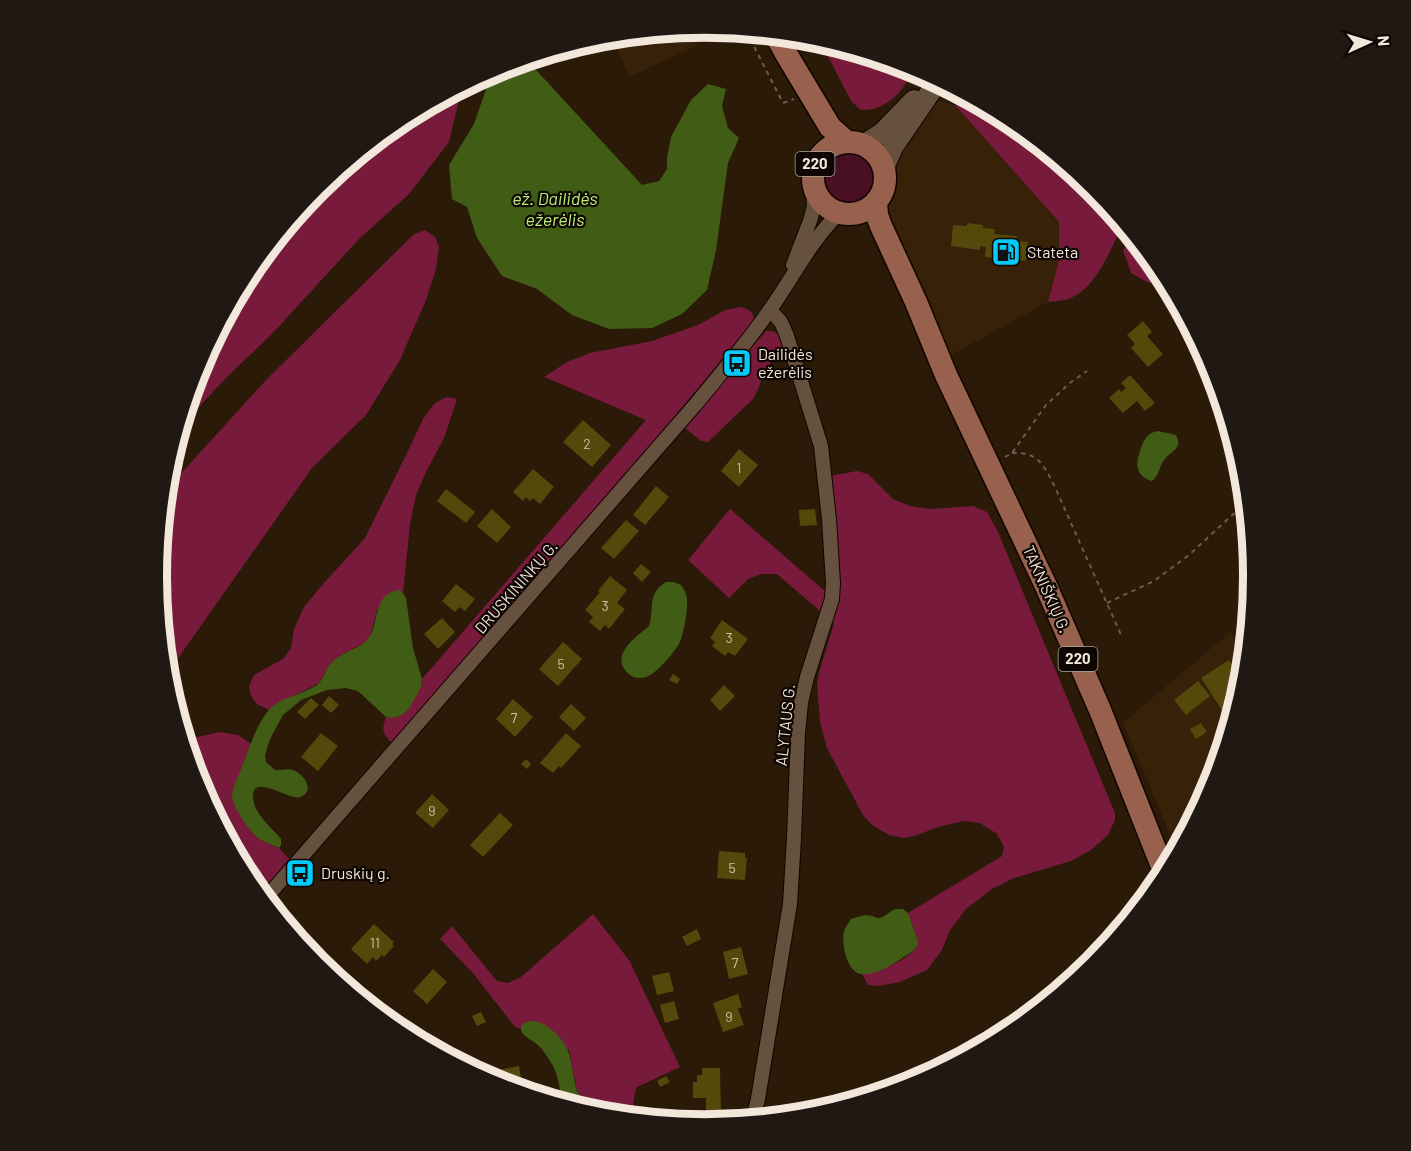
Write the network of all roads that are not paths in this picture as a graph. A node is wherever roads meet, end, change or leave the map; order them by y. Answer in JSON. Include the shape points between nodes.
{"nodes":[{"id":1,"x":780,"y":43,"type":"edge"},
{"id":2,"x":930,"y":87,"type":"edge"},
{"id":3,"x":932,"y":88,"type":"edge"},
{"id":4,"x":855,"y":143,"type":"junction"},
{"id":5,"x":822,"y":154,"type":"junction"},
{"id":6,"x":884,"y":168,"type":"junction"},
{"id":7,"x":813,"y":188,"type":"junction"},
{"id":8,"x":876,"y":203,"type":"junction"},
{"id":9,"x":845,"y":214,"type":"junction"},
{"id":10,"x":783,"y":289,"type":"junction"},
{"id":11,"x":770,"y":310,"type":"junction"},
{"id":12,"x":946,"y":375,"type":"junction"},
{"id":13,"x":1160,"y":862,"type":"edge"},
{"id":14,"x":271,"y":892,"type":"edge"},
{"id":15,"x":755,"y":1111,"type":"edge"}],
"edges":[{"from":1,"to":4,"type":"main road","number":"220","via":[[830,127]]},
{"from":1,"to":5,"type":"main road","number":"220"},
{"from":2,"to":4,"type":"main road","via":[[882,133]]},
{"from":3,"to":6,"type":"main road","via":[[893,147]]},
{"from":4,"to":5,"type":"main road","number":"220","via":[[833,145]]},
{"from":4,"to":6,"type":"main road","number":"220","via":[[876,154]]},
{"from":5,"to":7,"type":"main road","number":"220","via":[[815,164]]},
{"from":6,"to":8,"type":"main road","via":[[884,187]]},
{"from":7,"to":9,"type":"main road","number":"220","via":[[827,208]]},
{"from":7,"to":10,"type":"street","via":[[810,221]]},
{"from":8,"to":9,"type":"main road","via":[[865,212]]},
{"from":8,"to":12,"type":"main road","number":"220","via":[[881,226]]},
{"from":9,"to":10,"type":"street","via":[[825,227]]},
{"from":9,"to":12,"type":"main road","number":"220","via":[[862,221],[870,230],[906,307]]},
{"from":10,"to":11,"type":"street","name":"DRUSKININKŲ G."},
{"from":11,"to":14,"type":"street","name":"DRUSKININKŲ G.","via":[[687,414]]},
{"from":11,"to":15,"type":"street","name":"ALYTAUS G.","via":[[781,321],[787,336],[821,446],[833,583],[832,599],[801,703],[790,904]]},
{"from":12,"to":13,"type":"main road","name":"TAKNIŠKIŲ G.","number":"220","via":[[1046,586]]}]}
